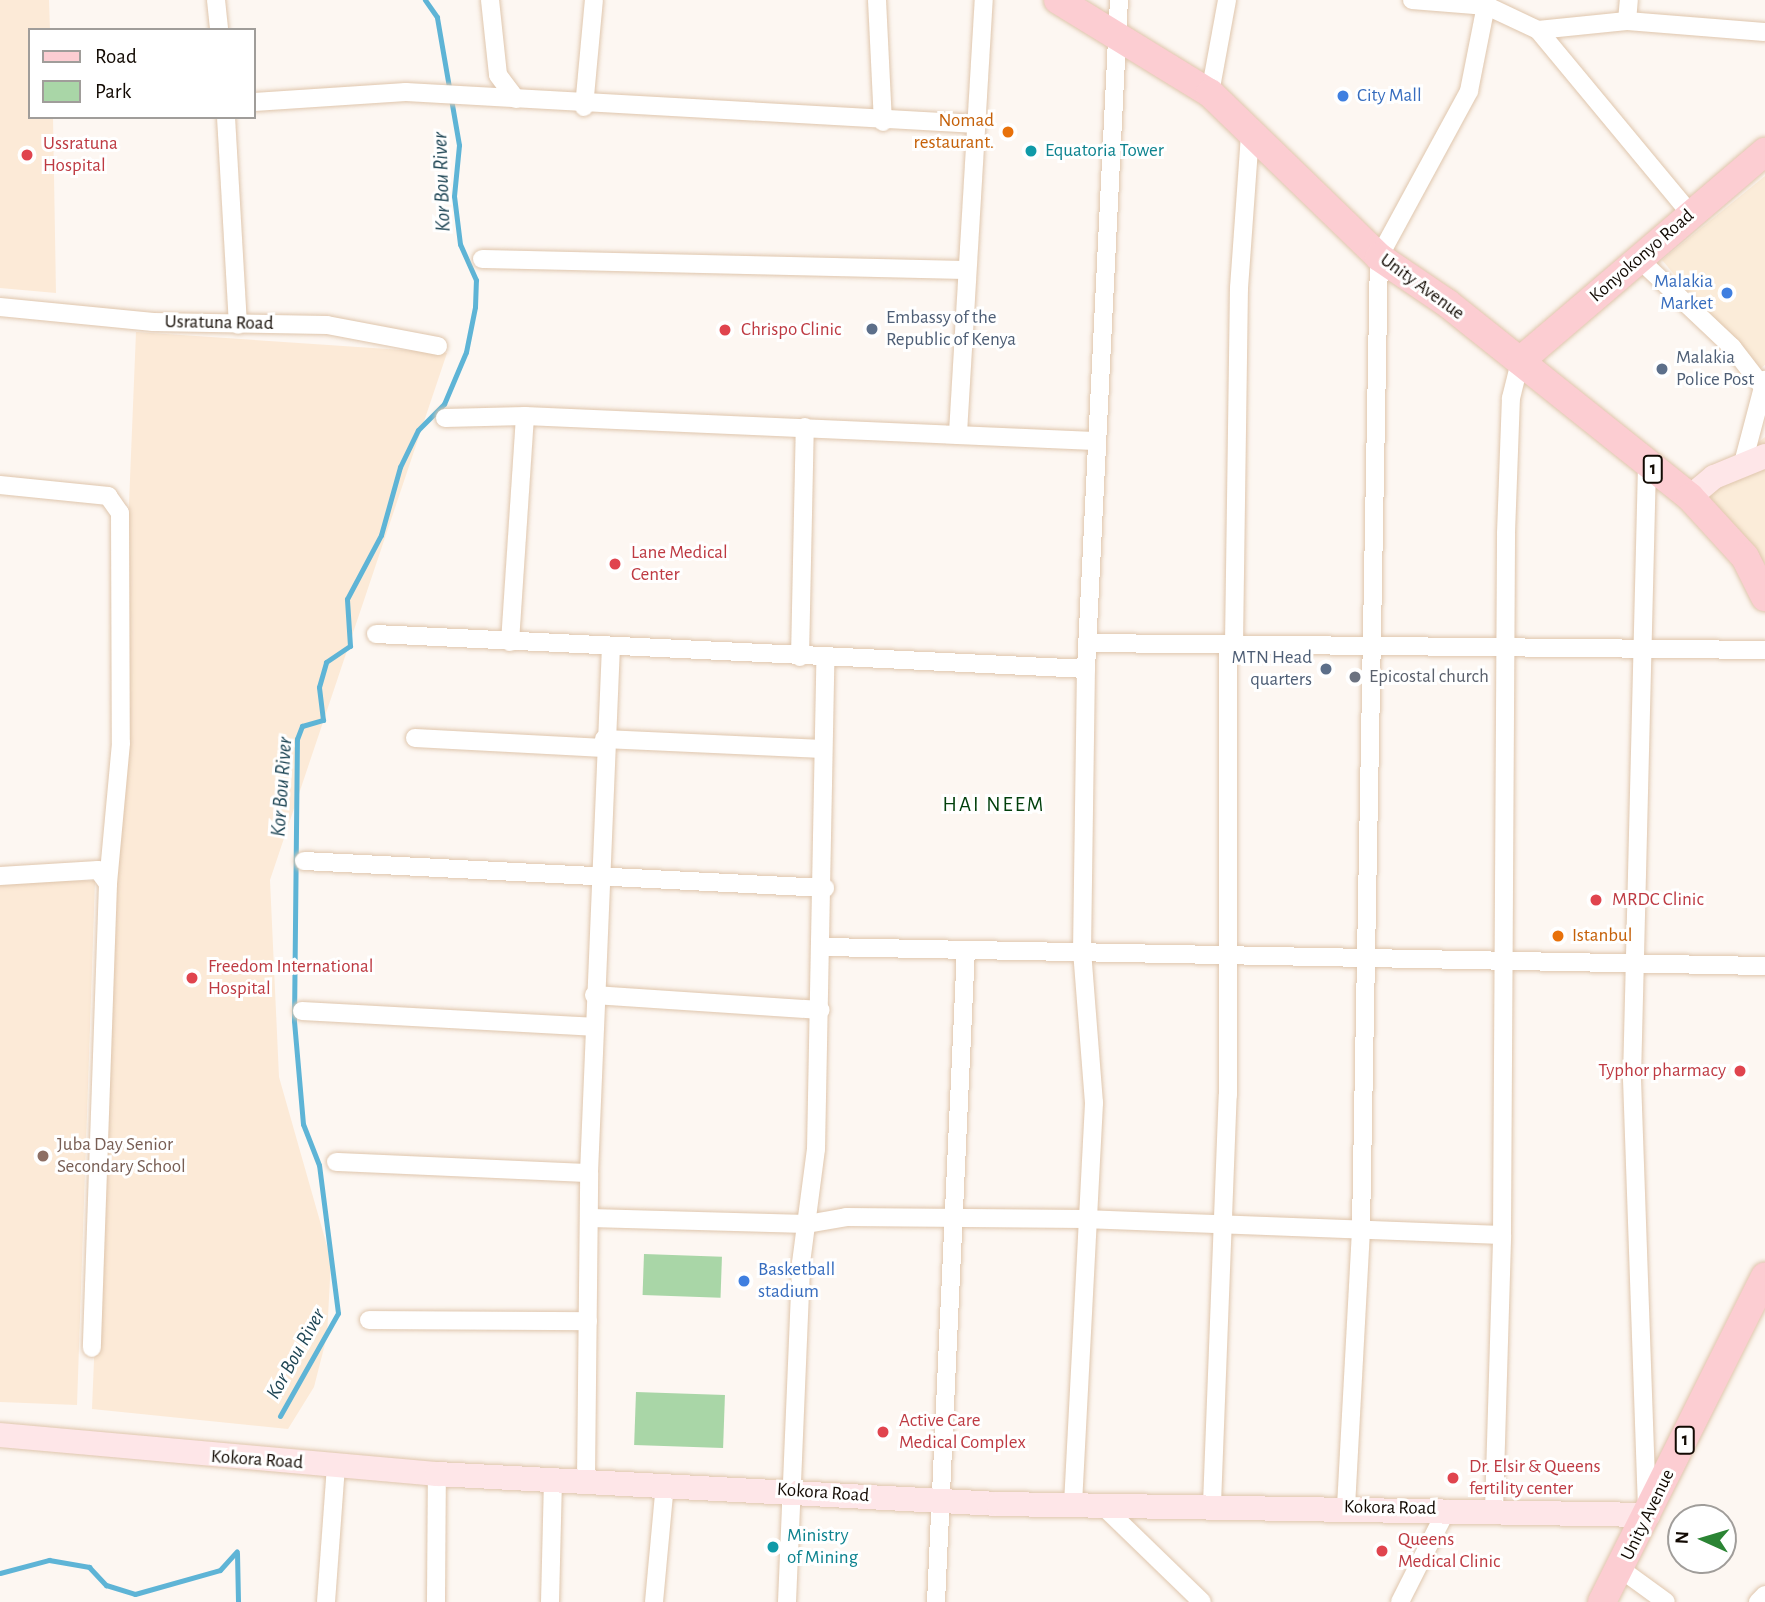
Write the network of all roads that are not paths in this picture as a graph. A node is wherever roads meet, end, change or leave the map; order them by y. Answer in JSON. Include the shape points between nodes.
{"nodes":[{"id":1,"x":216,"y":0,"type":"edge"},
{"id":2,"x":490,"y":0,"type":"edge"},
{"id":3,"x":594,"y":0,"type":"edge"},
{"id":4,"x":877,"y":0,"type":"edge"},
{"id":5,"x":984,"y":0,"type":"edge"},
{"id":6,"x":1058,"y":0,"type":"edge"},
{"id":7,"x":1119,"y":0,"type":"edge"},
{"id":8,"x":1227,"y":0,"type":"edge"},
{"id":9,"x":1412,"y":0,"type":"edge"},
{"id":10,"x":1629,"y":0,"type":"edge"},
{"id":11,"x":1487,"y":3,"type":"edge"},
{"id":12,"x":1627,"y":21,"type":"junction"},
{"id":13,"x":219,"y":28,"type":"edge"},
{"id":14,"x":1538,"y":30,"type":"junction"},
{"id":15,"x":1765,"y":32,"type":"edge"},
{"id":16,"x":1118,"y":35,"type":"junction"},
{"id":17,"x":1210,"y":93,"type":"junction"},
{"id":18,"x":516,"y":99,"type":"junction"},
{"id":19,"x":256,"y":102,"type":"edge"},
{"id":20,"x":584,"y":107,"type":"junction"},
{"id":21,"x":226,"y":119,"type":"edge"},
{"id":22,"x":883,"y":122,"type":"junction"},
{"id":23,"x":977,"y":124,"type":"junction"},
{"id":24,"x":1250,"y":132,"type":"junction"},
{"id":25,"x":1765,"y":152,"type":"edge"},
{"id":26,"x":1691,"y":214,"type":"junction"},
{"id":27,"x":1380,"y":257,"type":"junction"},
{"id":28,"x":482,"y":259,"type":"dead end"},
{"id":29,"x":1640,"y":260,"type":"junction"},
{"id":30,"x":967,"y":270,"type":"junction"},
{"id":31,"x":0,"y":307,"type":"edge"},
{"id":32,"x":239,"y":324,"type":"junction"},
{"id":33,"x":438,"y":346,"type":"dead end"},
{"id":34,"x":1520,"y":361,"type":"junction"},
{"id":35,"x":1763,"y":383,"type":"edge"},
{"id":36,"x":525,"y":416,"type":"junction"},
{"id":37,"x":445,"y":418,"type":"dead end"},
{"id":38,"x":804,"y":427,"type":"junction"},
{"id":39,"x":958,"y":433,"type":"junction"},
{"id":40,"x":1094,"y":441,"type":"junction"},
{"id":41,"x":1754,"y":459,"type":"edge"},
{"id":42,"x":1647,"y":465,"type":"junction"},
{"id":43,"x":0,"y":485,"type":"edge"},
{"id":44,"x":1690,"y":497,"type":"junction"},
{"id":45,"x":1755,"y":564,"type":"edge"},
{"id":46,"x":1765,"y":597,"type":"edge"},
{"id":47,"x":376,"y":634,"type":"dead end"},
{"id":48,"x":510,"y":642,"type":"junction"},
{"id":49,"x":1087,"y":643,"type":"junction"},
{"id":50,"x":1371,"y":643,"type":"junction"},
{"id":51,"x":1231,"y":644,"type":"junction"},
{"id":52,"x":611,"y":646,"type":"junction"},
{"id":53,"x":1638,"y":646,"type":"junction"},
{"id":54,"x":1504,"y":648,"type":"junction"},
{"id":55,"x":1765,"y":650,"type":"edge"},
{"id":56,"x":800,"y":657,"type":"junction"},
{"id":57,"x":825,"y":659,"type":"junction"},
{"id":58,"x":1086,"y":669,"type":"junction"},
{"id":59,"x":415,"y":738,"type":"dead end"},
{"id":60,"x":604,"y":743,"type":"junction"},
{"id":61,"x":823,"y":749,"type":"junction"},
{"id":62,"x":304,"y":861,"type":"dead end"},
{"id":63,"x":597,"y":875,"type":"junction"},
{"id":64,"x":0,"y":876,"type":"edge"},
{"id":65,"x":108,"y":884,"type":"junction"},
{"id":66,"x":825,"y":888,"type":"junction"},
{"id":67,"x":824,"y":947,"type":"junction"},
{"id":68,"x":965,"y":950,"type":"junction"},
{"id":69,"x":1082,"y":952,"type":"junction"},
{"id":70,"x":1231,"y":952,"type":"junction"},
{"id":71,"x":1365,"y":957,"type":"junction"},
{"id":72,"x":1503,"y":960,"type":"junction"},
{"id":73,"x":1638,"y":962,"type":"junction"},
{"id":74,"x":1765,"y":966,"type":"edge"},
{"id":75,"x":594,"y":995,"type":"junction"},
{"id":76,"x":821,"y":1010,"type":"junction"},
{"id":77,"x":302,"y":1011,"type":"dead end"},
{"id":78,"x":593,"y":1027,"type":"junction"},
{"id":79,"x":336,"y":1162,"type":"dead end"},
{"id":80,"x":589,"y":1174,"type":"junction"},
{"id":81,"x":590,"y":1218,"type":"junction"},
{"id":82,"x":1085,"y":1219,"type":"junction"},
{"id":83,"x":956,"y":1220,"type":"junction"},
{"id":84,"x":807,"y":1224,"type":"junction"},
{"id":85,"x":1222,"y":1224,"type":"junction"},
{"id":86,"x":1361,"y":1227,"type":"junction"},
{"id":87,"x":1502,"y":1235,"type":"junction"},
{"id":88,"x":1765,"y":1276,"type":"edge"},
{"id":89,"x":369,"y":1320,"type":"dead end"},
{"id":90,"x":588,"y":1321,"type":"junction"},
{"id":91,"x":92,"y":1348,"type":"dead end"},
{"id":92,"x":0,"y":1434,"type":"edge"},
{"id":93,"x":336,"y":1465,"type":"junction"},
{"id":94,"x":437,"y":1474,"type":"junction"},
{"id":95,"x":553,"y":1478,"type":"junction"},
{"id":96,"x":586,"y":1479,"type":"junction"},
{"id":97,"x":665,"y":1484,"type":"junction"},
{"id":98,"x":794,"y":1491,"type":"junction"},
{"id":99,"x":941,"y":1501,"type":"junction"},
{"id":100,"x":1073,"y":1504,"type":"junction"},
{"id":101,"x":1212,"y":1504,"type":"junction"},
{"id":102,"x":1102,"y":1505,"type":"junction"},
{"id":103,"x":1346,"y":1507,"type":"junction"},
{"id":104,"x":1447,"y":1509,"type":"junction"},
{"id":105,"x":1494,"y":1510,"type":"junction"},
{"id":106,"x":1648,"y":1515,"type":"junction"},
{"id":107,"x":1622,"y":1570,"type":"junction"},
{"id":108,"x":1765,"y":1595,"type":"edge"},
{"id":109,"x":326,"y":1602,"type":"edge"},
{"id":110,"x":436,"y":1602,"type":"edge"},
{"id":111,"x":550,"y":1602,"type":"edge"},
{"id":112,"x":654,"y":1602,"type":"edge"},
{"id":113,"x":787,"y":1602,"type":"edge"},
{"id":114,"x":936,"y":1602,"type":"edge"},
{"id":115,"x":1202,"y":1602,"type":"edge"},
{"id":116,"x":1401,"y":1602,"type":"edge"},
{"id":117,"x":1602,"y":1602,"type":"edge"},
{"id":118,"x":1666,"y":1602,"type":"edge"},
{"id":119,"x":1758,"y":1602,"type":"edge"}],
"edges":[{"from":1,"to":13,"type":"street"},
{"from":2,"to":18,"type":"street","via":[[498,75]]},
{"from":3,"to":20,"type":"street"},
{"from":4,"to":22,"type":"street"},
{"from":5,"to":23,"type":"street"},
{"from":6,"to":16,"type":"main road","name":"Unity Avenue"},
{"from":7,"to":16,"type":"street"},
{"from":8,"to":17,"type":"street"},
{"from":9,"to":11,"type":"street"},
{"from":10,"to":12,"type":"street"},
{"from":11,"to":14,"type":"street"},
{"from":11,"to":27,"type":"street","via":[[1469,90]]},
{"from":12,"to":14,"type":"street"},
{"from":12,"to":15,"type":"street"},
{"from":14,"to":26,"type":"street"},
{"from":16,"to":17,"type":"main road","name":"Unity Avenue"},
{"from":16,"to":40,"type":"street"},
{"from":17,"to":24,"type":"main road","name":"Unity Avenue"},
{"from":18,"to":19,"type":"street","via":[[406,92]]},
{"from":18,"to":20,"type":"street"},
{"from":20,"to":22,"type":"street"},
{"from":21,"to":32,"type":"street"},
{"from":22,"to":23,"type":"street"},
{"from":23,"to":30,"type":"street"},
{"from":24,"to":27,"type":"main road","name":"Unity Avenue"},
{"from":24,"to":51,"type":"street","via":[[1239,288]]},
{"from":25,"to":26,"type":"main road","name":"Konyokonyo Road"},
{"from":26,"to":29,"type":"main road","name":"Konyokonyo Road"},
{"from":27,"to":34,"type":"main road","name":"Unity Avenue"},
{"from":27,"to":50,"type":"street"},
{"from":28,"to":30,"type":"street"},
{"from":29,"to":34,"type":"main road","name":"Konyokonyo Road"},
{"from":29,"to":35,"type":"street","via":[[1732,347]]},
{"from":30,"to":39,"type":"street"},
{"from":31,"to":32,"type":"street","name":"Usratuna Road"},
{"from":32,"to":33,"type":"street","name":"Usratuna Road","via":[[327,325]]},
{"from":34,"to":42,"type":"main road","name":"Unity Avenue","number":"1"},
{"from":34,"to":54,"type":"street","via":[[1511,398]]},
{"from":35,"to":41,"type":"street"},
{"from":36,"to":37,"type":"street"},
{"from":36,"to":38,"type":"street"},
{"from":36,"to":48,"type":"street"},
{"from":38,"to":39,"type":"street"},
{"from":38,"to":56,"type":"street"},
{"from":39,"to":40,"type":"street"},
{"from":40,"to":49,"type":"street"},
{"from":41,"to":44,"type":"street"},
{"from":42,"to":44,"type":"main road","name":"Unity Avenue","number":"1"},
{"from":42,"to":53,"type":"street"},
{"from":43,"to":65,"type":"street","via":[[108,496],[120,513],[121,743]]},
{"from":44,"to":45,"type":"main road","name":"Unity Avenue","number":"1"},
{"from":45,"to":46,"type":"main road","name":"Unity Avenue","number":"1"},
{"from":47,"to":48,"type":"street"},
{"from":48,"to":52,"type":"street"},
{"from":49,"to":51,"type":"street"},
{"from":49,"to":58,"type":"street"},
{"from":50,"to":51,"type":"street"},
{"from":50,"to":54,"type":"street"},
{"from":50,"to":71,"type":"street"},
{"from":51,"to":70,"type":"street"},
{"from":52,"to":56,"type":"street"},
{"from":52,"to":60,"type":"street"},
{"from":53,"to":54,"type":"street"},
{"from":53,"to":55,"type":"street"},
{"from":53,"to":73,"type":"street"},
{"from":54,"to":72,"type":"street"},
{"from":56,"to":57,"type":"street"},
{"from":57,"to":58,"type":"street"},
{"from":57,"to":61,"type":"street"},
{"from":58,"to":69,"type":"street"},
{"from":59,"to":60,"type":"street"},
{"from":60,"to":61,"type":"street"},
{"from":60,"to":63,"type":"street"},
{"from":61,"to":66,"type":"street"},
{"from":62,"to":63,"type":"street"},
{"from":63,"to":66,"type":"street"},
{"from":63,"to":75,"type":"street"},
{"from":64,"to":65,"type":"street","via":[[98,870]]},
{"from":65,"to":91,"type":"street"},
{"from":66,"to":67,"type":"street"},
{"from":67,"to":68,"type":"street"},
{"from":67,"to":76,"type":"street"},
{"from":68,"to":69,"type":"street"},
{"from":68,"to":83,"type":"street"},
{"from":69,"to":70,"type":"street"},
{"from":69,"to":82,"type":"street","via":[[1094,1103]]},
{"from":70,"to":71,"type":"street"},
{"from":70,"to":85,"type":"street"},
{"from":71,"to":72,"type":"street"},
{"from":71,"to":86,"type":"street"},
{"from":72,"to":73,"type":"street"},
{"from":72,"to":87,"type":"street"},
{"from":73,"to":74,"type":"street"},
{"from":73,"to":106,"type":"street","via":[[1632,1079]]},
{"from":75,"to":76,"type":"street"},
{"from":75,"to":78,"type":"street"},
{"from":76,"to":84,"type":"street"},
{"from":77,"to":78,"type":"street"},
{"from":78,"to":80,"type":"street"},
{"from":79,"to":80,"type":"street"},
{"from":80,"to":81,"type":"street"},
{"from":81,"to":84,"type":"street"},
{"from":81,"to":90,"type":"street"},
{"from":82,"to":83,"type":"street"},
{"from":82,"to":85,"type":"street"},
{"from":82,"to":100,"type":"street","via":[[1085,1352]]},
{"from":83,"to":84,"type":"street","via":[[846,1217]]},
{"from":83,"to":99,"type":"street"},
{"from":84,"to":98,"type":"street"},
{"from":85,"to":86,"type":"street"},
{"from":85,"to":101,"type":"street"},
{"from":86,"to":87,"type":"street"},
{"from":86,"to":103,"type":"street"},
{"from":87,"to":105,"type":"street"},
{"from":88,"to":106,"type":"main road","name":"Unity Avenue","number":"1"},
{"from":89,"to":90,"type":"street"},
{"from":90,"to":96,"type":"street"},
{"from":92,"to":93,"type":"street","name":"Kokora Road"},
{"from":93,"to":94,"type":"street","name":"Kokora Road"},
{"from":93,"to":109,"type":"street"},
{"from":94,"to":95,"type":"street","name":"Kokora Road"},
{"from":94,"to":110,"type":"street"},
{"from":95,"to":96,"type":"street","name":"Kokora Road"},
{"from":95,"to":111,"type":"street"},
{"from":96,"to":97,"type":"street","name":"Kokora Road"},
{"from":97,"to":98,"type":"street","name":"Kokora Road"},
{"from":97,"to":112,"type":"street"},
{"from":98,"to":99,"type":"street","name":"Kokora Road"},
{"from":98,"to":113,"type":"street"},
{"from":99,"to":100,"type":"street","name":"Kokora Road"},
{"from":99,"to":114,"type":"street"},
{"from":100,"to":102,"type":"street","name":"Kokora Road"},
{"from":101,"to":102,"type":"street","name":"Kokora Road"},
{"from":101,"to":103,"type":"street","name":"Kokora Road"},
{"from":102,"to":115,"type":"street"},
{"from":103,"to":104,"type":"street","name":"Kokora Road"},
{"from":104,"to":105,"type":"street","name":"Kokora Road"},
{"from":104,"to":116,"type":"street"},
{"from":105,"to":106,"type":"street","name":"Kokora Road"},
{"from":106,"to":107,"type":"main road","name":"Unity Avenue","number":"1"},
{"from":107,"to":117,"type":"main road","name":"Unity Avenue","number":"1"},
{"from":107,"to":118,"type":"street"},
{"from":108,"to":119,"type":"street"}]}
